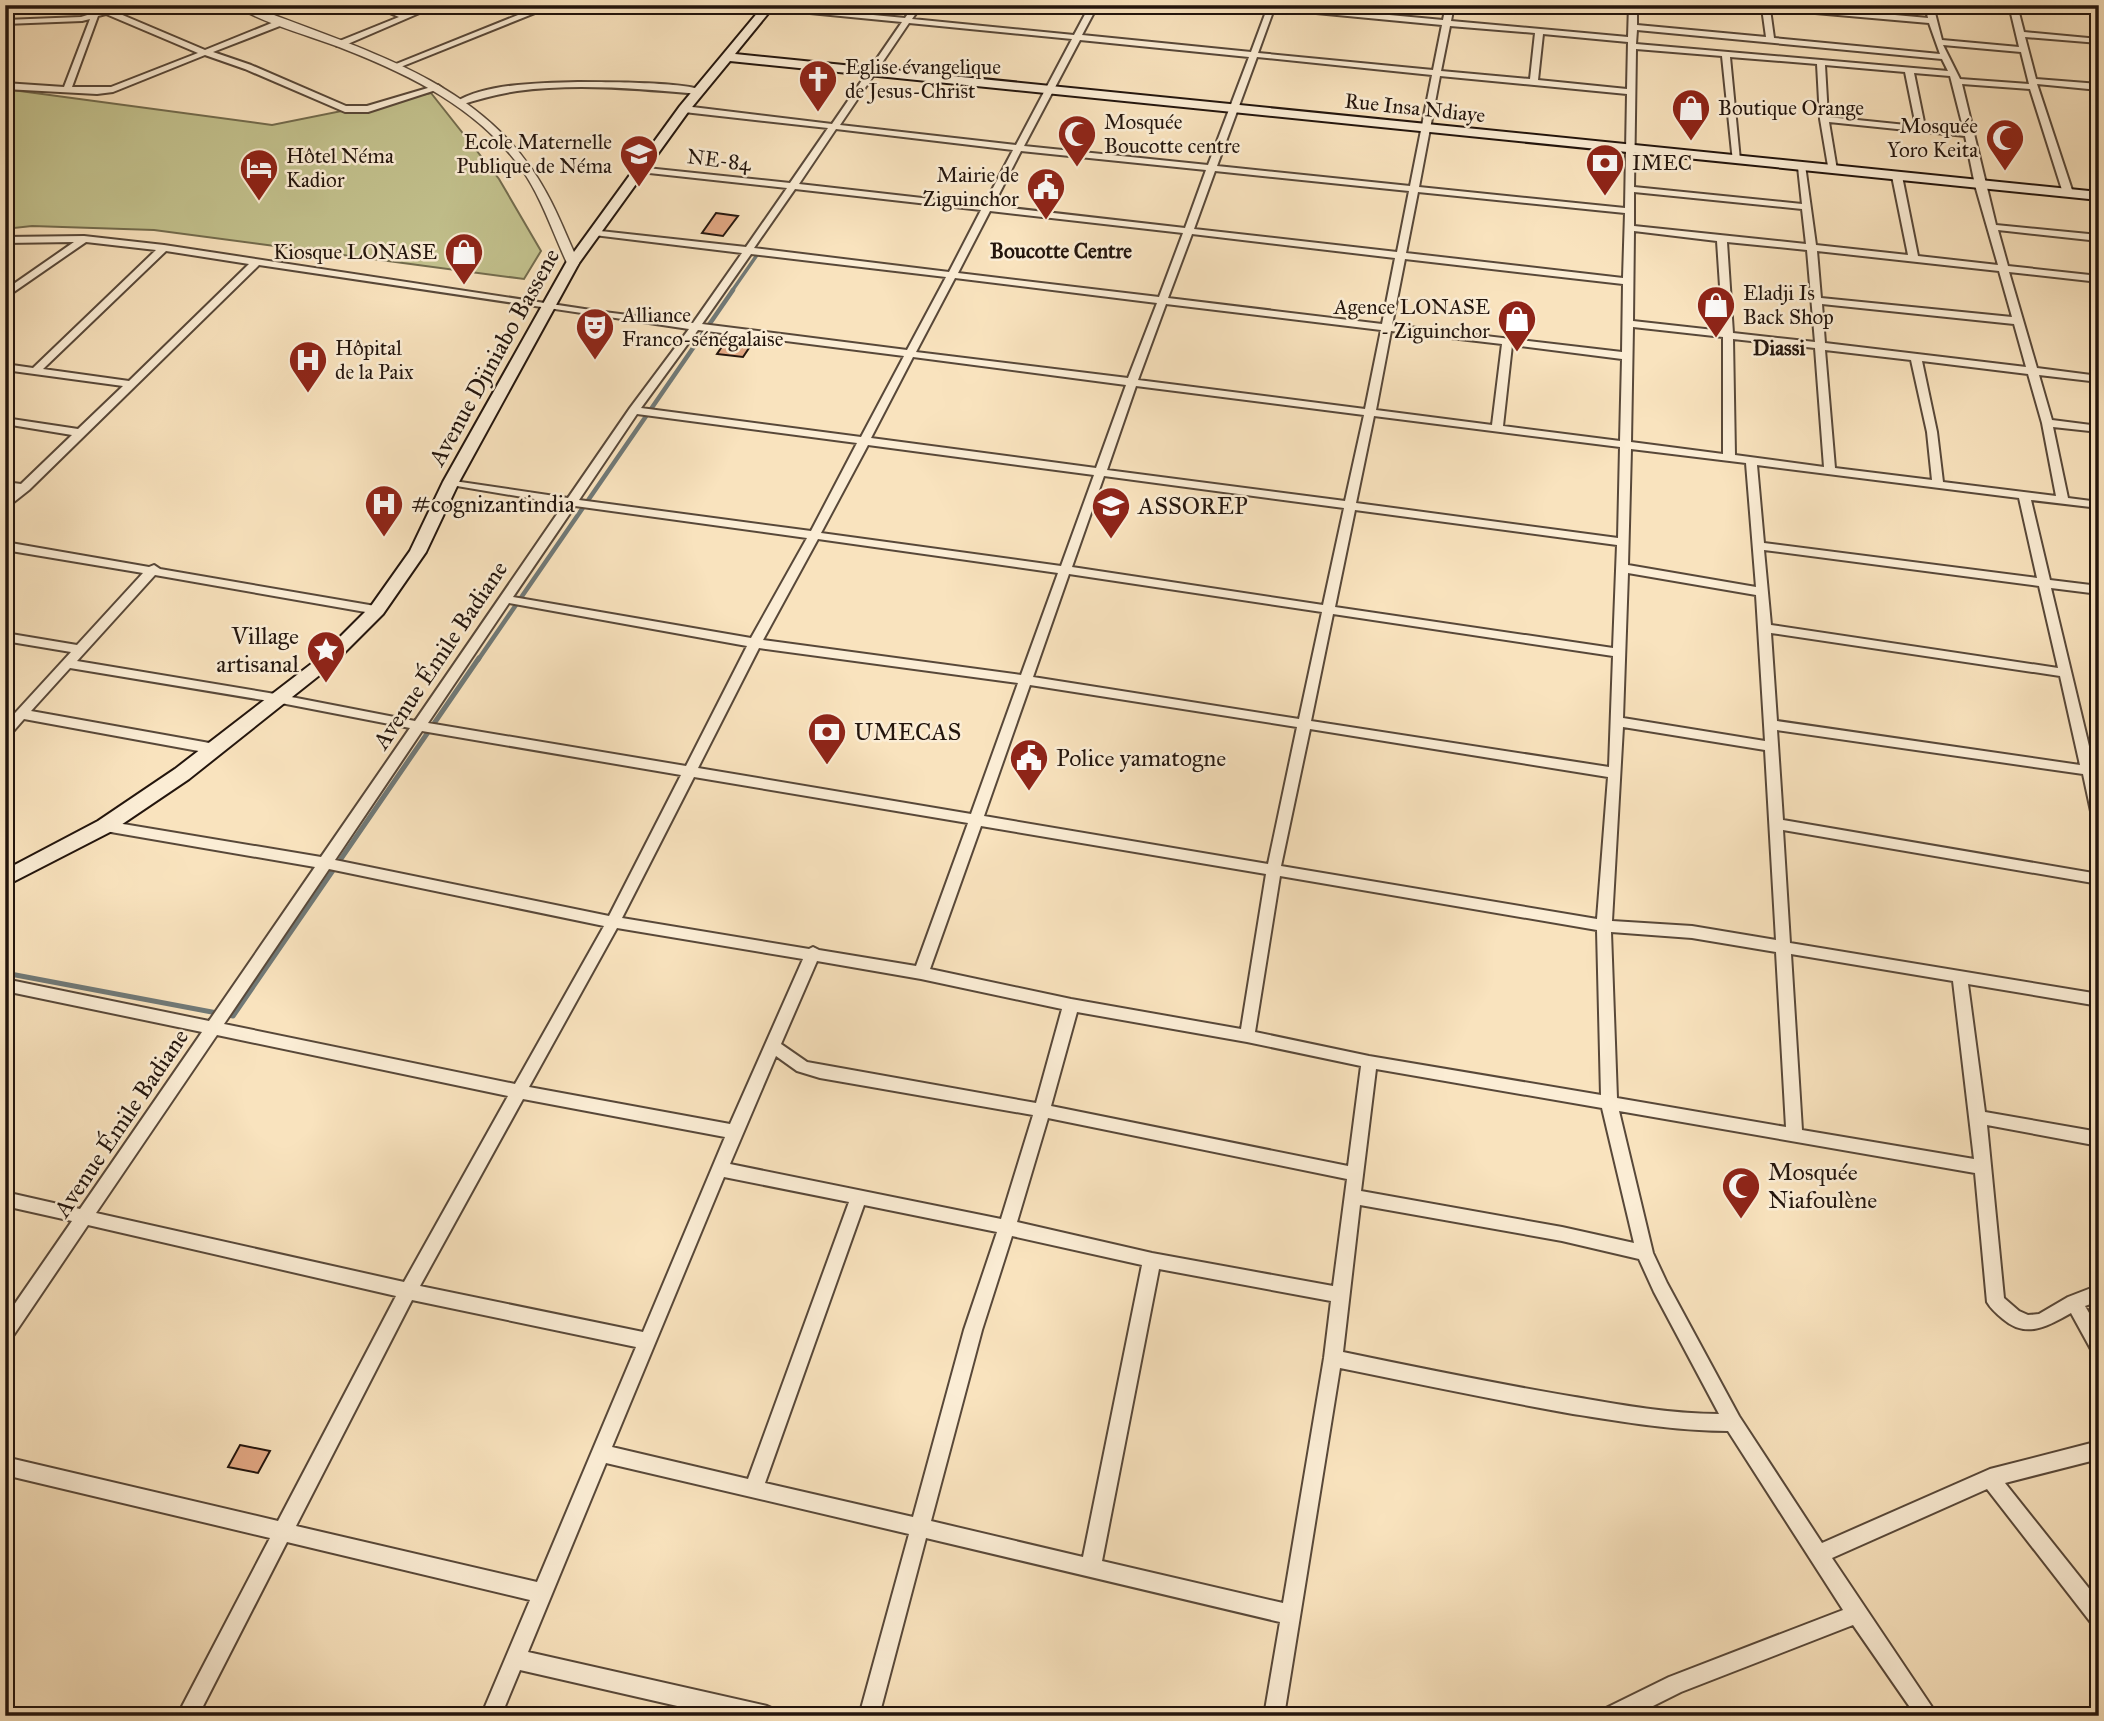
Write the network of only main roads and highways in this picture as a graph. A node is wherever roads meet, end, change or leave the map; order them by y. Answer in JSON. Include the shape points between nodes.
{"nodes":[{"id":1,"x":770,"y":6,"type":"edge"},
{"id":2,"x":728,"y":57,"type":"junction"},
{"id":3,"x":2099,"y":196,"type":"edge"},
{"id":4,"x":5,"y":879,"type":"edge"}],
"edges":[{"from":1,"to":2,"type":"main road","name":"Avenue Djiniabo Bassene"},
{"from":2,"to":3,"type":"main road","name":"Rue Insa Ndiaye"},
{"from":2,"to":4,"type":"main road","name":"Avenue Djiniabo Bassene","via":[[684,109],[573,263],[451,482],[418,552],[377,610],[342,647],[215,749],[105,826]]}]}
